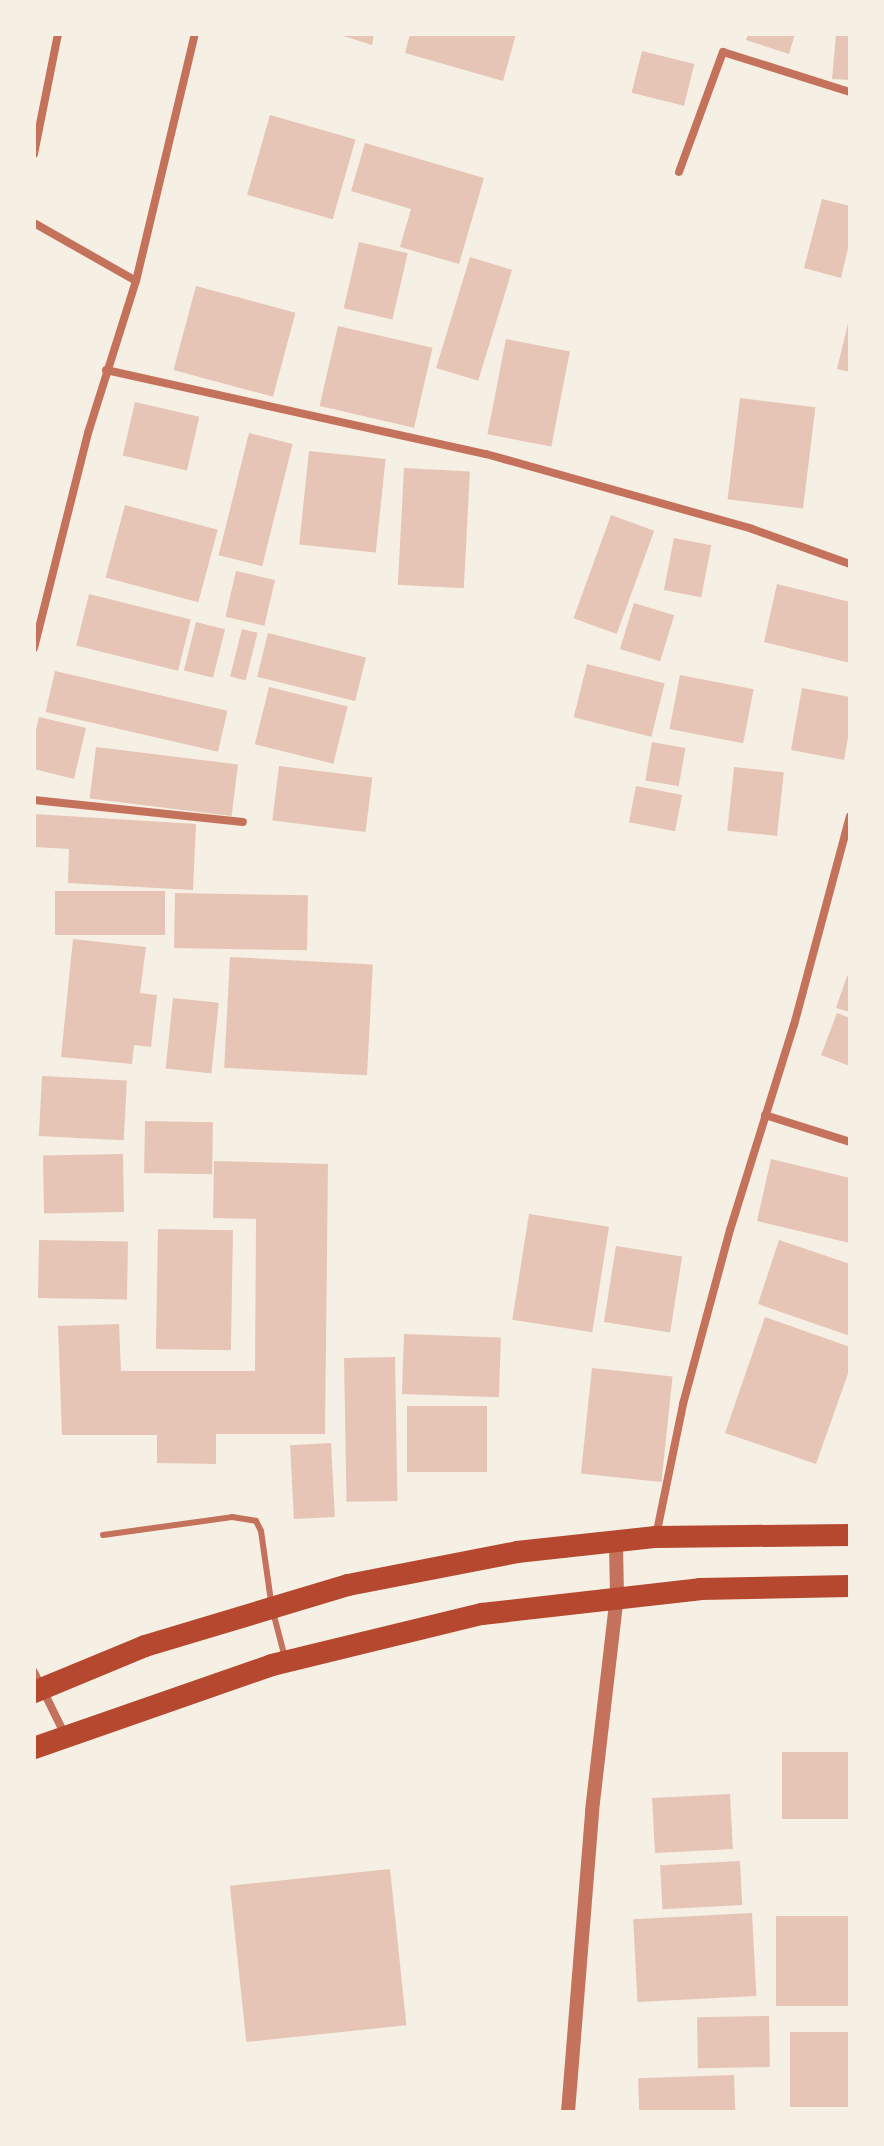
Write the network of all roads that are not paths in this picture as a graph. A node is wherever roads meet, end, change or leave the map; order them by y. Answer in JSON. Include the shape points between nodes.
{"nodes":[{"id":1,"x":58,"y":34,"type":"edge"},
{"id":2,"x":195,"y":34,"type":"edge"},
{"id":3,"x":850,"y":92,"type":"edge"},
{"id":4,"x":34,"y":154,"type":"edge"},
{"id":5,"x":679,"y":172,"type":"dead end"},
{"id":6,"x":34,"y":223,"type":"edge"},
{"id":7,"x":136,"y":281,"type":"junction"},
{"id":8,"x":106,"y":370,"type":"junction"},
{"id":9,"x":850,"y":564,"type":"edge"},
{"id":10,"x":34,"y":648,"type":"edge"},
{"id":11,"x":34,"y":800,"type":"edge"},
{"id":12,"x":850,"y":816,"type":"edge"},
{"id":13,"x":243,"y":822,"type":"dead end"},
{"id":14,"x":765,"y":1115,"type":"junction"},
{"id":15,"x":850,"y":1142,"type":"edge"},
{"id":16,"x":103,"y":1535,"type":"dead end"},
{"id":17,"x":850,"y":1535,"type":"edge"},
{"id":18,"x":656,"y":1537,"type":"junction"},
{"id":19,"x":616,"y":1542,"type":"junction"},
{"id":20,"x":850,"y":1586,"type":"edge"},
{"id":21,"x":617,"y":1596,"type":"junction"},
{"id":22,"x":272,"y":1608,"type":"junction"},
{"id":23,"x":286,"y":1661,"type":"junction"},
{"id":24,"x":37,"y":1685,"type":"edge"},
{"id":25,"x":65,"y":1736,"type":"junction"},
{"id":26,"x":34,"y":1748,"type":"edge"},
{"id":27,"x":568,"y":2112,"type":"edge"}],
"edges":[{"from":1,"to":4,"type":"street"},
{"from":2,"to":7,"type":"street"},
{"from":3,"to":5,"type":"street","via":[[723,52]]},
{"from":6,"to":7,"type":"street"},
{"from":7,"to":8,"type":"street"},
{"from":8,"to":9,"type":"street","via":[[486,454],[752,529]]},
{"from":8,"to":10,"type":"street"},
{"from":11,"to":13,"type":"street"},
{"from":12,"to":14,"type":"street"},
{"from":14,"to":15,"type":"street"},
{"from":14,"to":18,"type":"street","via":[[683,1404]]},
{"from":16,"to":22,"type":"lane","via":[[248,1518],[261,1531]]},
{"from":17,"to":18,"type":"highway"},
{"from":18,"to":19,"type":"highway"},
{"from":19,"to":21,"type":"street"},
{"from":19,"to":22,"type":"highway","via":[[517,1552],[378,1579]]},
{"from":20,"to":21,"type":"highway"},
{"from":21,"to":23,"type":"highway","via":[[482,1614]]},
{"from":21,"to":27,"type":"street","via":[[592,1811]]},
{"from":22,"to":23,"type":"lane"},
{"from":22,"to":24,"type":"highway"},
{"from":23,"to":25,"type":"highway"},
{"from":24,"to":25,"type":"street"},
{"from":25,"to":26,"type":"highway"}]}
